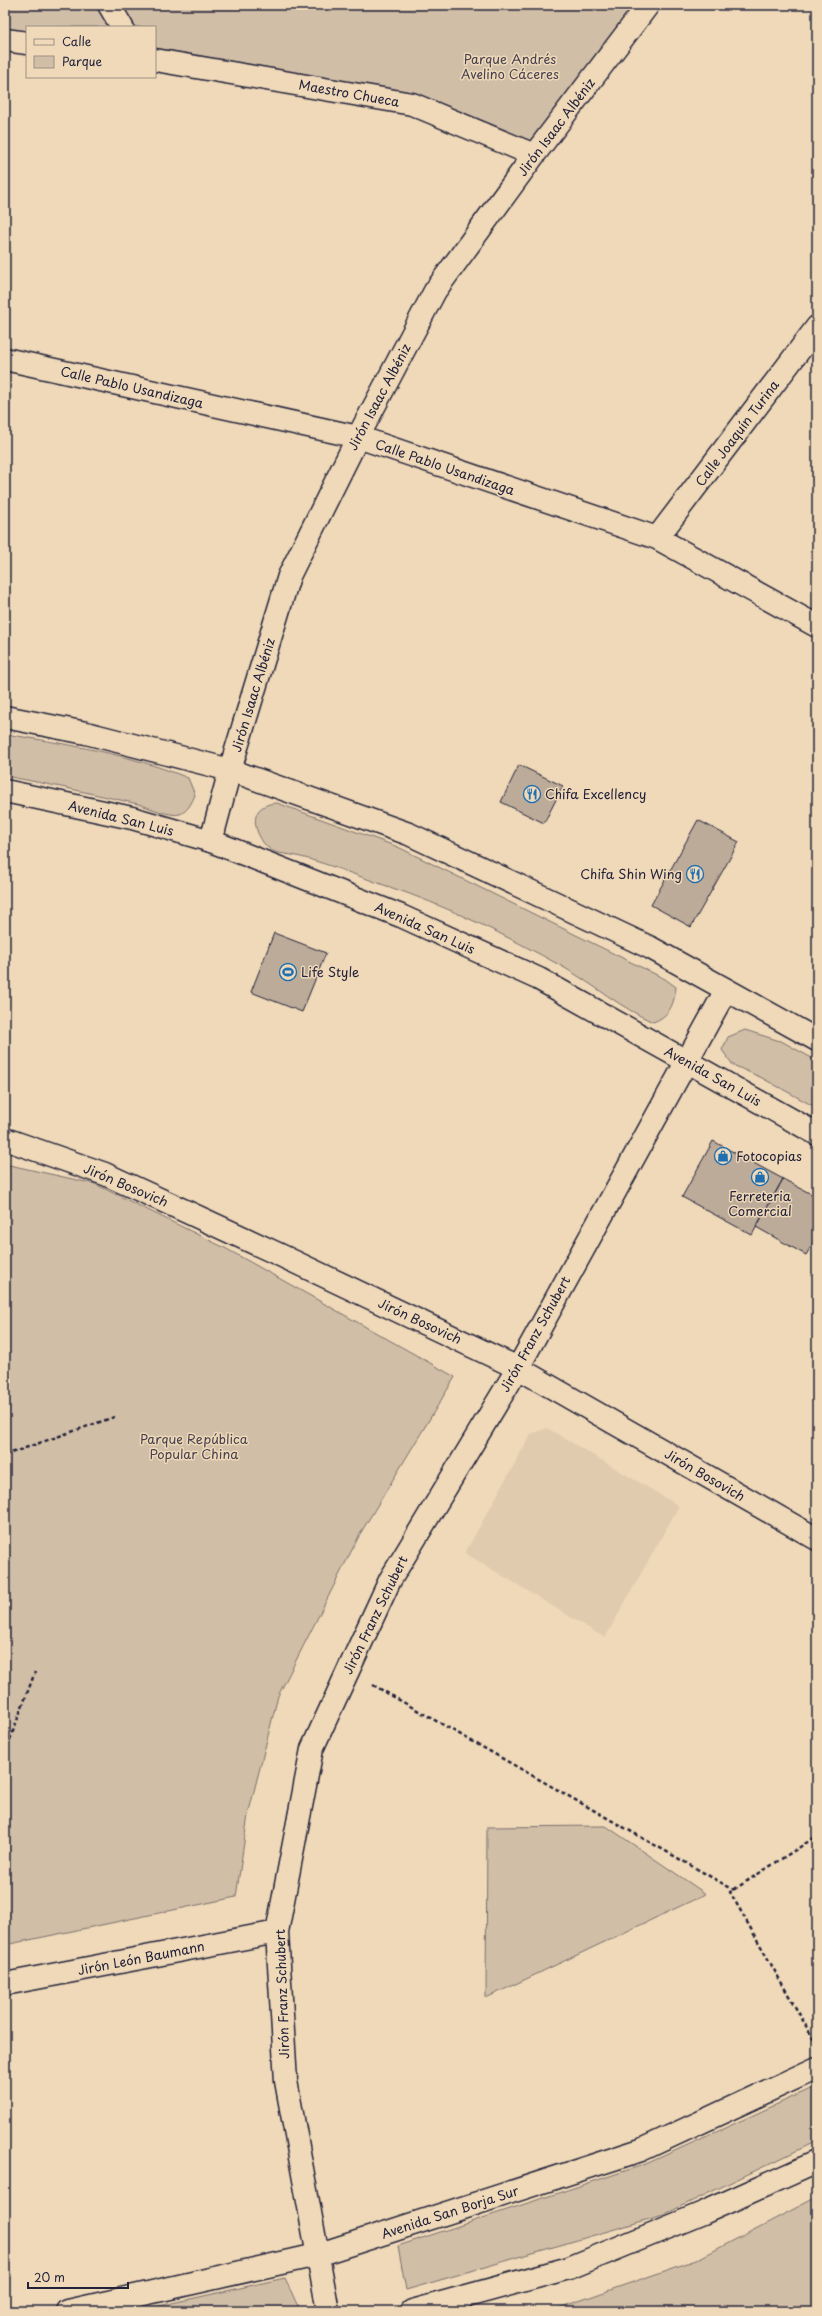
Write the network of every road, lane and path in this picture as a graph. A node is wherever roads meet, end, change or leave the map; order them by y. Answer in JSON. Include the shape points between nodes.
{"nodes":[{"id":1,"x":109,"y":5,"type":"edge"},
{"id":2,"x":648,"y":5,"type":"edge"},
{"id":3,"x":121,"y":26,"type":"edge"},
{"id":4,"x":5,"y":40,"type":"edge"},
{"id":5,"x":26,"y":43,"type":"edge"},
{"id":6,"x":156,"y":60,"type":"edge"},
{"id":7,"x":534,"y":156,"type":"junction"},
{"id":8,"x":817,"y":327,"type":"edge"},
{"id":9,"x":5,"y":359,"type":"edge"},
{"id":10,"x":358,"y":437,"type":"junction"},
{"id":11,"x":657,"y":538,"type":"junction"},
{"id":12,"x":817,"y":626,"type":"edge"},
{"id":13,"x":5,"y":717,"type":"edge"},
{"id":14,"x":230,"y":770,"type":"junction"},
{"id":15,"x":5,"y":791,"type":"edge"},
{"id":16,"x":211,"y":841,"type":"junction"},
{"id":17,"x":726,"y":990,"type":"junction"},
{"id":18,"x":817,"y":1040,"type":"edge"},
{"id":19,"x":686,"y":1061,"type":"junction"},
{"id":20,"x":817,"y":1134,"type":"edge"},
{"id":21,"x":5,"y":1139,"type":"edge"},
{"id":22,"x":518,"y":1368,"type":"junction"},
{"id":23,"x":117,"y":1416,"type":"dead end"},
{"id":24,"x":5,"y":1455,"type":"edge"},
{"id":25,"x":817,"y":1539,"type":"edge"},
{"id":26,"x":348,"y":1671,"type":"junction"},
{"id":27,"x":35,"y":1672,"type":"dead end"},
{"id":28,"x":5,"y":1753,"type":"edge"},
{"id":29,"x":817,"y":1836,"type":"edge"},
{"id":30,"x":734,"y":1890,"type":"junction"},
{"id":31,"x":277,"y":1932,"type":"junction"},
{"id":32,"x":5,"y":1984,"type":"edge"},
{"id":33,"x":817,"y":2045,"type":"edge"},
{"id":34,"x":817,"y":2068,"type":"edge"},
{"id":35,"x":817,"y":2162,"type":"edge"},
{"id":36,"x":316,"y":2255,"type":"junction"},
{"id":37,"x":68,"y":2311,"type":"edge"},
{"id":38,"x":328,"y":2311,"type":"edge"},
{"id":39,"x":412,"y":2311,"type":"edge"}],
"edges":[{"from":1,"to":3,"type":"street"},
{"from":2,"to":7,"type":"street","name":"Jirón Isaac Albéniz"},
{"from":4,"to":5,"type":"street"},
{"from":6,"to":7,"type":"street","name":"Maestro Chueca","via":[[412,104]]},
{"from":7,"to":10,"type":"street","name":"Jirón Isaac Albéniz","via":[[435,291]]},
{"from":8,"to":11,"type":"street","name":"Calle Joaquín Turina"},
{"from":9,"to":10,"type":"street","name":"Calle Pablo Usandizaga"},
{"from":10,"to":11,"type":"street","name":"Calle Pablo Usandizaga"},
{"from":10,"to":14,"type":"street","name":"Jirón Isaac Albéniz","via":[[289,576]]},
{"from":11,"to":12,"type":"street","name":"Calle Pablo Usandizaga"},
{"from":13,"to":14,"type":"street","via":[[86,733]]},
{"from":14,"to":16,"type":"street","name":"Jirón Isaac Albéniz"},
{"from":14,"to":17,"type":"street","via":[[409,834],[650,948]]},
{"from":15,"to":16,"type":"street","name":"Avenida San Luis","via":[[132,818]]},
{"from":16,"to":19,"type":"street","name":"Avenida San Luis","via":[[401,916],[539,979]]},
{"from":17,"to":18,"type":"street"},
{"from":17,"to":19,"type":"street","name":"Jirón Franz Schubert"},
{"from":19,"to":20,"type":"street","name":"Avenida San Luis"},
{"from":19,"to":22,"type":"street","name":"Jirón Franz Schubert"},
{"from":21,"to":22,"type":"street","name":"Jirón Bosovich","via":[[105,1174]]},
{"from":22,"to":25,"type":"street","name":"Jirón Bosovich"},
{"from":22,"to":26,"type":"street","name":"Jirón Franz Schubert","via":[[390,1580]]},
{"from":23,"to":24,"type":"path"},
{"from":26,"to":30,"type":"path"},
{"from":26,"to":31,"type":"street","name":"Jirón Franz Schubert","via":[[312,1749]]},
{"from":27,"to":28,"type":"path"},
{"from":29,"to":30,"type":"path"},
{"from":30,"to":33,"type":"path","via":[[730,1892]]},
{"from":31,"to":32,"type":"street","name":"Jirón León Baumann"},
{"from":31,"to":36,"type":"street","name":"Jirón Franz Schubert","via":[[286,2081]]},
{"from":34,"to":36,"type":"street","name":"Avenida San Borja Sur","via":[[641,2150]]},
{"from":35,"to":39,"type":"street","via":[[703,2213],[569,2268]]},
{"from":36,"to":37,"type":"street","name":"Avenida San Borja Sur"},
{"from":36,"to":38,"type":"street","name":"Jirón Franz Schubert"}]}
